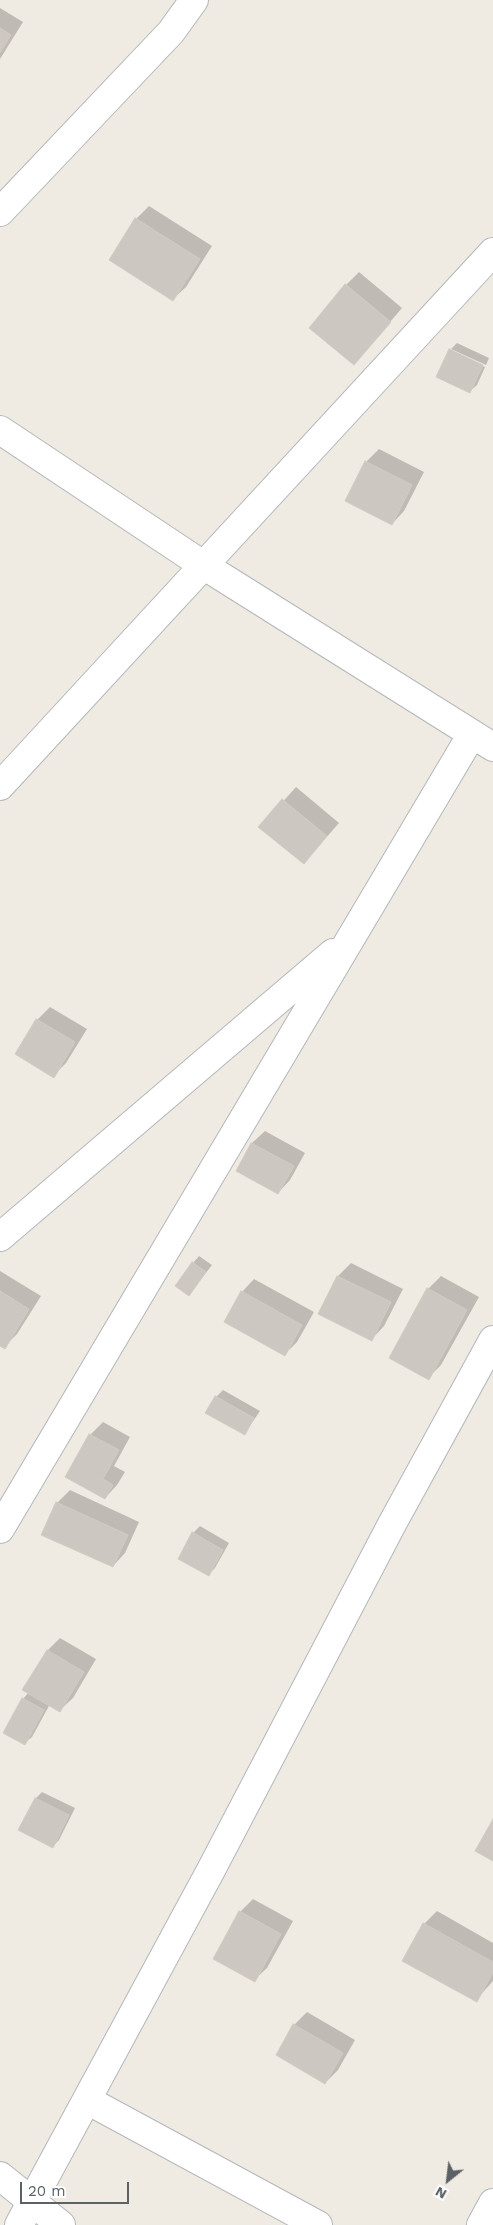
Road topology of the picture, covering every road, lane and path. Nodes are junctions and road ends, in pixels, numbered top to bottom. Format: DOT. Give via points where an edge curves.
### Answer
graph roads {
  1 [pos="194,0"];
  2 [pos="0,212"];
  3 [pos="493,252"];
  4 [pos="0,430"];
  5 [pos="202,565"];
  6 [pos="482,740"];
  7 [pos="0,786"];
  8 [pos="350,940"];
  9 [pos="0,1237"];
  10 [pos="493,1340"];
  11 [pos="0,1529"];
  12 [pos="87,2100"];
  13 [pos="0,2176"];
  14 [pos="32,2202"];
  15 [pos="493,2203"];
  16 [pos="19,2225"];
  17 [pos="61,2225"];
  18 [pos="318,2225"];
  19 [pos="481,2225"];
  1 -- 2 [label="street" via="171,32"];
  3 -- 5 [label="street"];
  4 -- 5 [label="street"];
  5 -- 6 [label="street"];
  5 -- 7 [label="street"];
  6 -- 8 [label="street"];
  8 -- 9 [label="street"];
  8 -- 11 [label="street"];
  10 -- 12 [label="street"];
  12 -- 14 [label="street"];
  12 -- 18 [label="street"];
  13 -- 14 [label="street"];
  14 -- 16 [label="street"];
  14 -- 17 [label="street"];
  15 -- 19 [label="street"];
}
